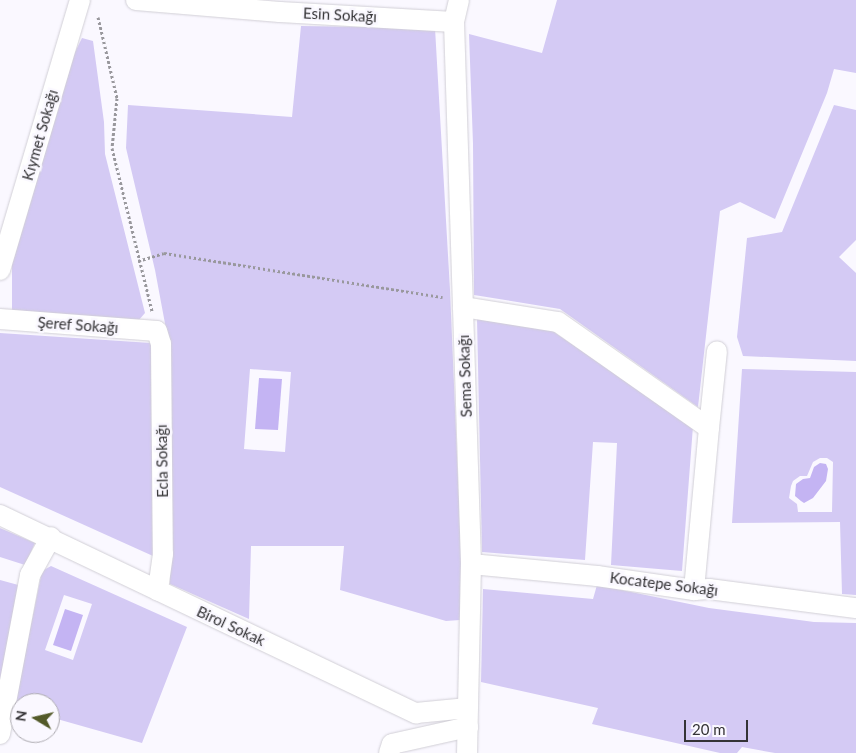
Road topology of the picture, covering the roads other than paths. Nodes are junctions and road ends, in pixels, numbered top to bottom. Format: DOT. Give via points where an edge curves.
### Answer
graph roads {
  1 [pos="136,0"];
  2 [pos="459,0"];
  3 [pos="88,4"];
  4 [pos="280,6"];
  5 [pos="454,22"];
  6 [pos="0,270"];
  7 [pos="463,306"];
  8 [pos="0,319"];
  9 [pos="157,331"];
  10 [pos="717,351"];
  11 [pos="710,428"];
  12 [pos="0,515"];
  13 [pos="51,537"];
  14 [pos="471,564"];
  15 [pos="694,590"];
  16 [pos="158,592"];
  17 [pos="856,608"];
  18 [pos="468,718"];
  19 [pos="0,734"];
  20 [pos="389,753"];
  21 [pos="467,753"];
  1 -- 4 [label="street, Esin Sokağı"];
  2 -- 5 [label="street, Sema Sokağı"];
  3 -- 6 [label="street, Kıymet Sokağı"];
  4 -- 5 [label="street, Esin Sokağı"];
  5 -- 7 [label="street, Sema Sokağı"];
  7 -- 11 [label="street" via="558,322"];
  7 -- 14 [label="street, Sema Sokağı"];
  8 -- 9 [label="street, Şeref Sokağı"];
  9 -- 16 [label="street, Ecla Sokağı" via="161,344 164,554"];
  10 -- 11 [label="street"];
  11 -- 15 [label="street"];
  12 -- 13 [label="street, Birol Sokak"];
  13 -- 16 [label="street, Birol Sokak"];
  13 -- 19 [label="street" via="30,575"];
  14 -- 15 [label="street, Kocatepe Sokağı" via="597,576"];
  14 -- 18 [label="street, Sema Sokağı"];
  15 -- 17 [label="street, Kocatepe Sokağı" via="709,589"];
  16 -- 18 [label="street, Birol Sokak" via="416,713"];
  18 -- 20 [label="street" via="392,744"];
  18 -- 21 [label="street, Sema Sokağı"];
}
